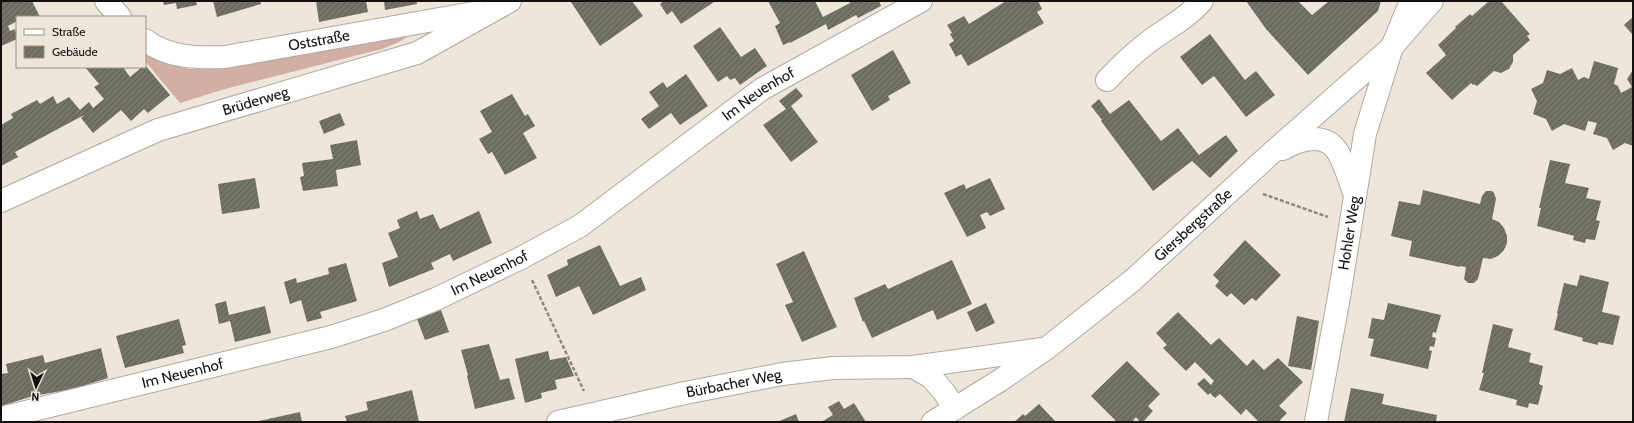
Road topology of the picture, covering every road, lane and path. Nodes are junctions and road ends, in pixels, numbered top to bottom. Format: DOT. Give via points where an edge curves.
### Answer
graph roads {
  1 [pos="106,1"];
  2 [pos="921,1"];
  3 [pos="1202,1"];
  4 [pos="1411,1"];
  5 [pos="1432,1"];
  6 [pos="503,5"];
  7 [pos="119,16"];
  8 [pos="146,41"];
  9 [pos="1392,47"];
  10 [pos="1107,80"];
  11 [pos="1266,158"];
  12 [pos="1268,196"];
  13 [pos="1356,196"];
  14 [pos="1,202"];
  15 [pos="1329,218"];
  16 [pos="521,258"];
  17 [pos="1047,348"];
  18 [pos="912,367"];
  19 [pos="955,409"];
  20 [pos="594,414"];
  21 [pos="1,418"];
  22 [pos="558,422"];
  23 [pos="933,422"];
  24 [pos="1316,422"];
  1 -- 7 [label="street"];
  2 -- 16 [label="street, Im Neuenhof" via="762,89 580,226"];
  3 -- 10 [label="street" via="1181,21 1139,49"];
  4 -- 9 [label="street, Hohler Weg"];
  5 -- 9 [label="street, Giersbergstraße"];
  6 -- 8 [label="street, Oststraße" via="225,57 197,58 168,52"];
  6 -- 14 [label="street, Brüderweg" via="417,53 158,130"];
  9 -- 11 [label="street, Giersbergstraße"];
  9 -- 13 [label="street, Hohler Weg" via="1365,134"];
  11 -- 13 [label="street" via="1304,140 1326,141 1333,146 1342,162"];
  11 -- 17 [label="street, Giersbergstraße" via="1132,280"];
  12 -- 15 [label="path"];
  13 -- 24 [label="street, Hohler Weg"];
  16 -- 20 [label="path"];
  16 -- 21 [label="street, Im Neuenhof" via="436,299 384,320 331,337"];
  17 -- 18 [label="street, Bürbacher Weg"];
  17 -- 19 [label="street, Giersbergstraße"];
  18 -- 19 [label="street, Bürbacher Weg" via="931,377"];
  18 -- 20 [label="street, Bürbacher Weg" via="833,368 782,374 742,380"];
  19 -- 23 [label="street, Giersbergstraße"];
  20 -- 22 [label="street, Bürbacher Weg"];
}
